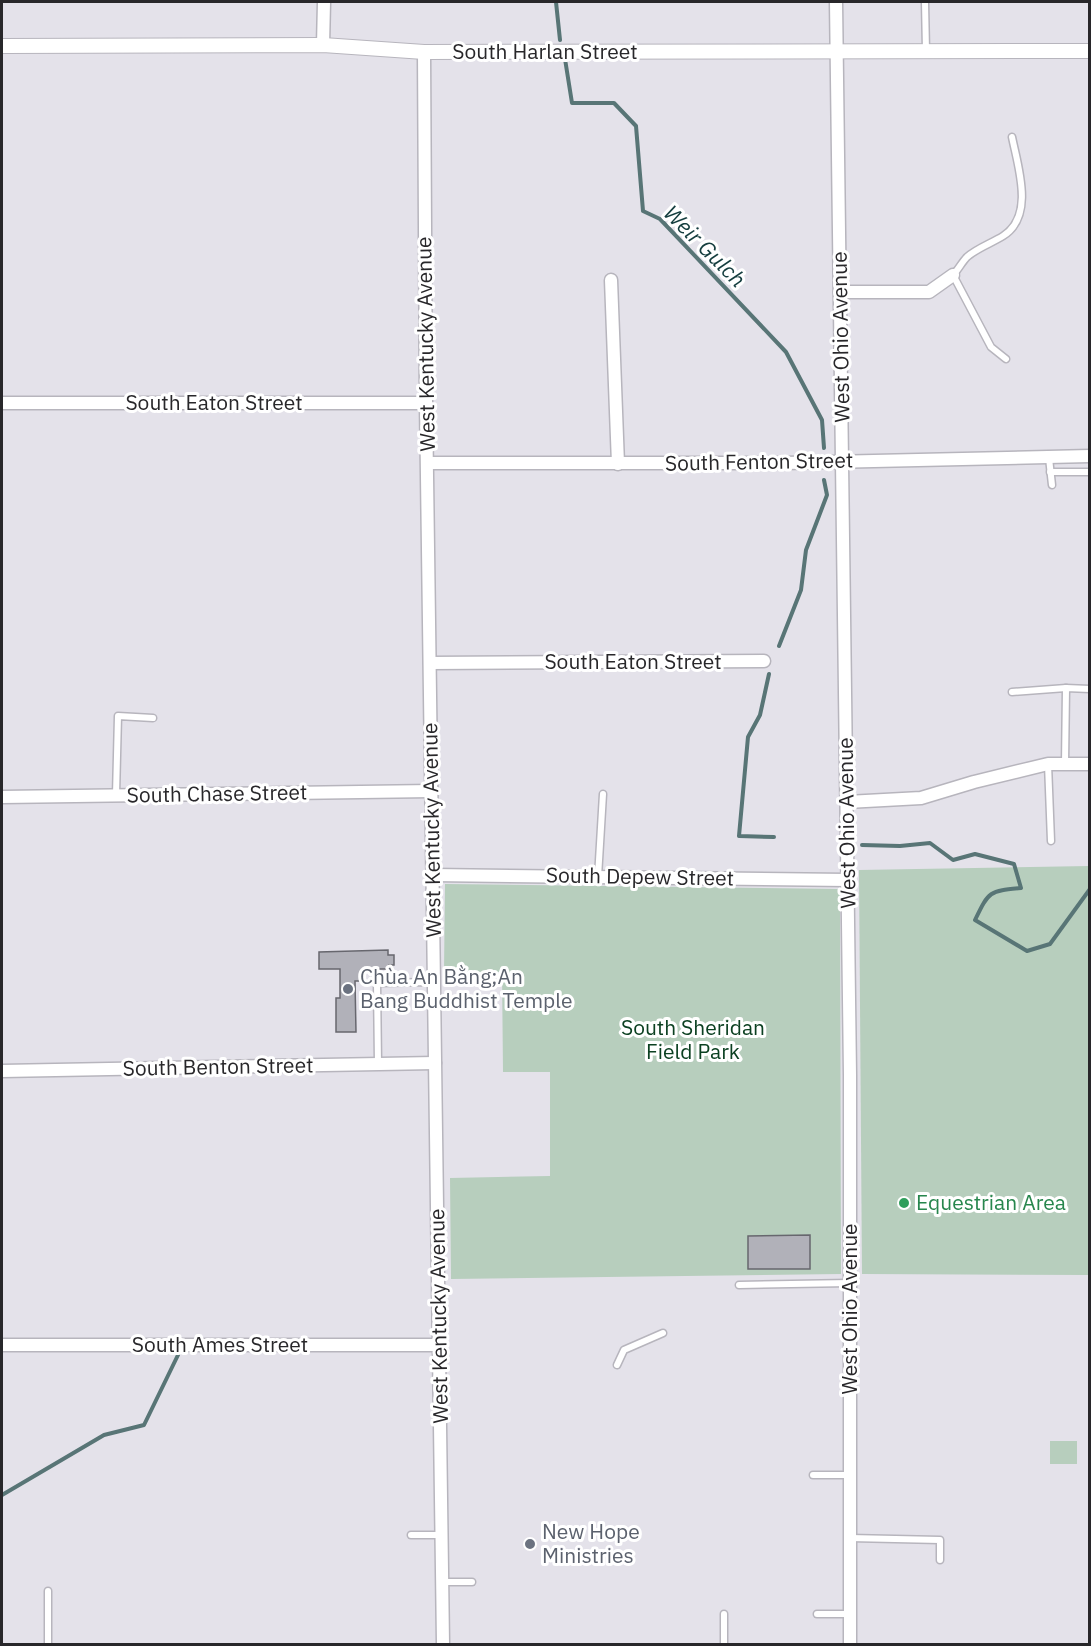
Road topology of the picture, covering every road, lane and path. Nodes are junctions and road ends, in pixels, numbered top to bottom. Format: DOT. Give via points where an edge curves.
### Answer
graph roads {
  1 [pos="324,2"];
  2 [pos="836,2"];
  3 [pos="925,2"];
  4 [pos="323,45"];
  5 [pos="2,46"];
  6 [pos="1089,51"];
  7 [pos="424,52"];
  8 [pos="837,52"];
  9 [pos="926,52"];
  10 [pos="1012,137"];
  11 [pos="953,275"];
  12 [pos="611,280"];
  13 [pos="840,292"];
  14 [pos="1006,359"];
  15 [pos="2,403"];
  16 [pos="426,403"];
  17 [pos="1089,456"];
  18 [pos="1049,457"];
  19 [pos="842,461"];
  20 [pos="428,463"];
  21 [pos="618,464"];
  22 [pos="1050,472"];
  23 [pos="1089,472"];
  24 [pos="1052,484"];
  25 [pos="764,661"];
  26 [pos="430,663"];
  27 [pos="1066,688"];
  28 [pos="1089,689"];
  29 [pos="1012,692"];
  30 [pos="153,718"];
  31 [pos="1048,764"];
  32 [pos="1065,764"];
  33 [pos="1089,764"];
  34 [pos="432,791"];
  35 [pos="603,794"];
  36 [pos="116,796"];
  37 [pos="2,797"];
  38 [pos="847,802"];
  39 [pos="1051,841"];
  40 [pos="432,875"];
  41 [pos="598,877"];
  42 [pos="848,880"];
  43 [pos="434,982"];
  44 [pos="435,1063"];
  45 [pos="378,1064"];
  46 [pos="2,1071"];
  47 [pos="850,1283"];
  48 [pos="739,1285"];
  49 [pos="663,1333"];
  50 [pos="2,1345"];
  51 [pos="439,1345"];
  52 [pos="617,1365"];
  53 [pos="850,1474"];
  54 [pos="813,1475"];
  55 [pos="411,1535"];
  56 [pos="442,1535"];
  57 [pos="850,1538"];
  58 [pos="940,1560"];
  59 [pos="442,1582"];
  60 [pos="472,1582"];
  61 [pos="48,1591"];
  62 [pos="724,1614"];
  63 [pos="817,1614"];
  64 [pos="850,1614"];
  65 [pos="48,1644"];
  66 [pos="443,1644"];
  67 [pos="724,1644"];
  68 [pos="850,1644"];
  1 -- 4 [label="street"];
  2 -- 8 [label="street, West Ohio Avenue"];
  3 -- 9 [label="lane"];
  4 -- 5 [label="street, South Harlan Street"];
  4 -- 7 [label="street, South Harlan Street"];
  6 -- 9 [label="street, South Harlan Street"];
  7 -- 8 [label="street, South Harlan Street"];
  7 -- 16 [label="street, West Kentucky Avenue"];
  8 -- 9 [label="street, South Harlan Street"];
  8 -- 13 [label="street, West Ohio Avenue"];
  10 -- 11 [label="lane" via="1021,181 1018,222 1007,234 967,257"];
  11 -- 13 [label="street" via="929,292"];
  11 -- 14 [label="lane" via="991,347"];
  12 -- 21 [label="street"];
  13 -- 19 [label="street, West Ohio Avenue"];
  15 -- 16 [label="street, South Eaton Street"];
  16 -- 20 [label="street, West Kentucky Avenue"];
  17 -- 18 [label="street, South Fenton Street"];
  18 -- 19 [label="street, South Fenton Street"];
  18 -- 22 [label="lane"];
  19 -- 21 [label="street, South Fenton Street"];
  19 -- 38 [label="street, West Ohio Avenue"];
  20 -- 21 [label="street, South Fenton Street"];
  20 -- 26 [label="street, West Kentucky Avenue"];
  22 -- 23 [label="lane"];
  22 -- 24 [label="lane"];
  25 -- 26 [label="street, South Eaton Street"];
  26 -- 34 [label="street, West Kentucky Avenue"];
  27 -- 28 [label="lane"];
  27 -- 29 [label="lane"];
  27 -- 32 [label="lane"];
  30 -- 36 [label="lane" via="118,716"];
  31 -- 32 [label="street"];
  31 -- 38 [label="street" via="921,798"];
  31 -- 39 [label="lane"];
  32 -- 33 [label="street"];
  34 -- 36 [label="street, South Chase Street"];
  34 -- 40 [label="street, West Kentucky Avenue"];
  35 -- 41 [label="lane"];
  36 -- 37 [label="street, South Chase Street"];
  38 -- 42 [label="street, West Ohio Avenue"];
  40 -- 41 [label="street, South Depew Street"];
  40 -- 43 [label="street, West Kentucky Avenue"];
  41 -- 42 [label="street, South Depew Street"];
  42 -- 47 [label="street, West Ohio Avenue"];
  43 -- 44 [label="street, West Kentucky Avenue"];
  43 -- 45 [label="lane" via="377,983"];
  44 -- 45 [label="street, South Benton Street"];
  44 -- 51 [label="street, West Kentucky Avenue"];
  45 -- 46 [label="street, South Benton Street"];
  47 -- 48 [label="lane"];
  47 -- 53 [label="street, West Ohio Avenue"];
  49 -- 52 [label="lane" via="624,1350"];
  50 -- 51 [label="street, South Ames Street"];
  51 -- 56 [label="street, West Kentucky Avenue"];
  53 -- 54 [label="lane"];
  53 -- 57 [label="street, West Ohio Avenue"];
  55 -- 56 [label="lane"];
  56 -- 59 [label="street, West Kentucky Avenue"];
  57 -- 58 [label="lane" via="940,1540"];
  57 -- 64 [label="street, West Ohio Avenue"];
  59 -- 60 [label="lane"];
  59 -- 66 [label="street, West Kentucky Avenue"];
  61 -- 65 [label="lane"];
  62 -- 67 [label="lane"];
  63 -- 64 [label="lane"];
  64 -- 68 [label="street, West Ohio Avenue"];
}
